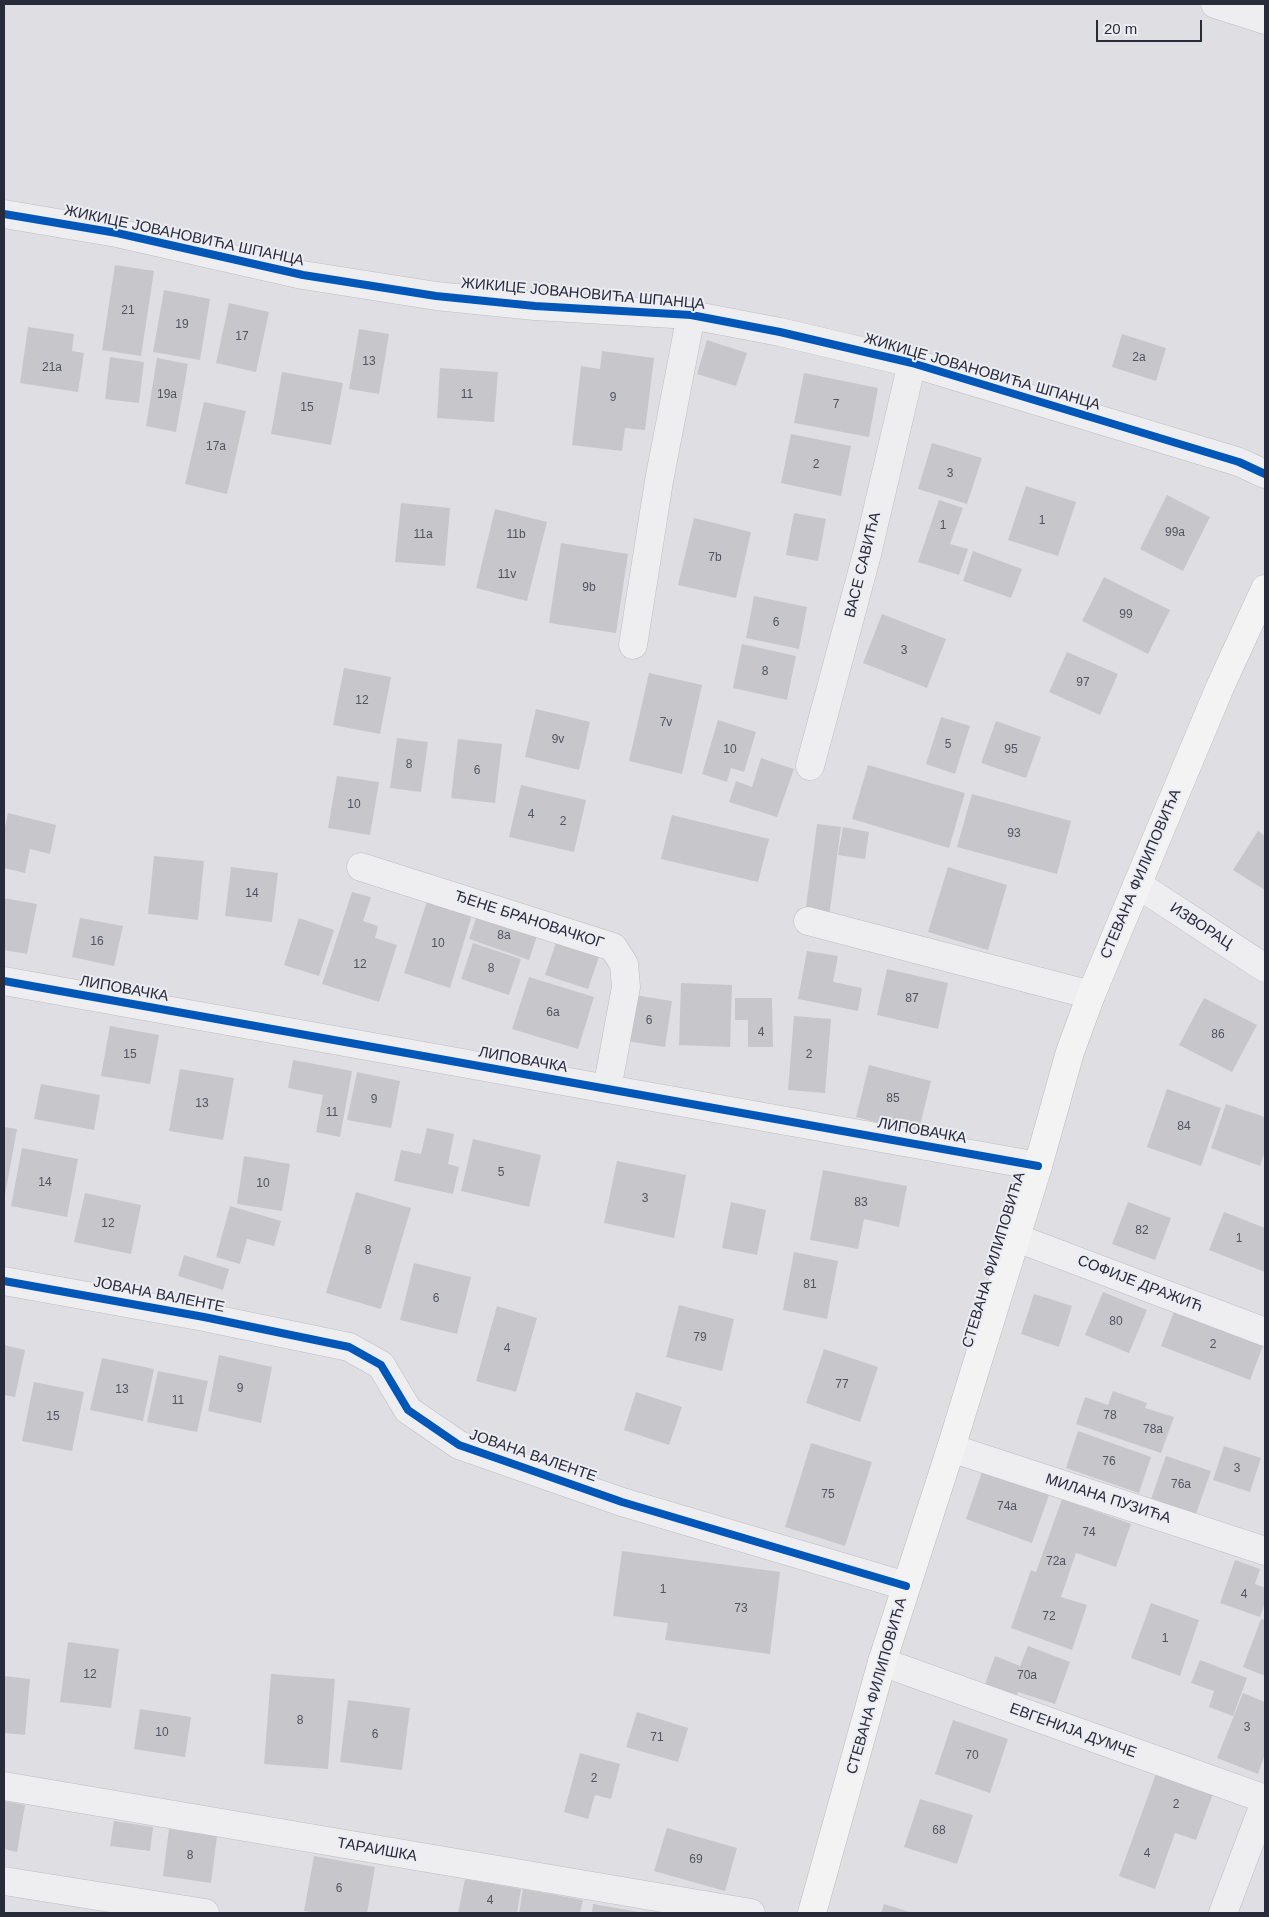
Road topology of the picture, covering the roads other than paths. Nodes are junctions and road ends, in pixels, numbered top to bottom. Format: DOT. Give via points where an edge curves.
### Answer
graph roads {
  1 [pos="1215,4"];
  2 [pos="1265,20"];
  3 [pos="4,214"];
  4 [pos="692,315"];
  5 [pos="912,363"];
  6 [pos="1265,474"];
  7 [pos="1265,589"];
  8 [pos="633,646"];
  9 [pos="810,766"];
  10 [pos="361,867"];
  11 [pos="1137,884"];
  12 [pos="808,921"];
  13 [pos="1265,968"];
  14 [pos="4,981"];
  15 [pos="1091,995"];
  16 [pos="607,1089"];
  17 [pos="1038,1166"];
  18 [pos="1014,1237"];
  19 [pos="4,1281"];
  20 [pos="1265,1332"];
  21 [pos="951,1448"];
  22 [pos="1265,1550"];
  23 [pos="906,1586"];
  24 [pos="882,1662"];
  25 [pos="4,1786"];
  26 [pos="1265,1800"];
  27 [pos="4,1881"];
  28 [pos="205,1913"];
  29 [pos="751,1913"];
  30 [pos="812,1913"];
  31 [pos="1223,1913"];
  1 -- 2 [label="street"];
  3 -- 4 [label="street, ЖИКИЦЕ ЈОВАНОВИЋА ШПАНЦА" via="117,233 303,275 436,296 535,306"];
  4 -- 5 [label="street, ЖИКИЦЕ ЈОВАНОВИЋА ШПАНЦА"];
  4 -- 8 [label="street" via="659,481"];
  5 -- 6 [label="street, ЖИКИЦЕ ЈОВАНОВИЋА ШПАНЦА" via="1239,462"];
  5 -- 9 [label="street, ВАСЕ САВИЋА" via="867,554"];
  7 -- 11 [label="main road, СТЕВАНА ФИЛИПОВИЋА"];
  10 -- 16 [label="street, ЂЕНЕ БРАНОВАЧКОГ" via="613,947 624,964 626,986"];
  11 -- 13 [label="street, ИЗВОРАЦ"];
  11 -- 15 [label="main road, СТЕВАНА ФИЛИПОВИЋА"];
  12 -- 15 [label="street"];
  14 -- 16 [label="street, ЛИПОВАЧКА"];
  15 -- 17 [label="main road, СТЕВАНА ФИЛИПОВИЋА" via="1070,1052"];
  16 -- 17 [label="street, ЛИПОВАЧКА"];
  17 -- 18 [label="main road, СТЕВАНА ФИЛИПОВИЋА"];
  18 -- 20 [label="street, СОФИЈЕ ДРАЖИЋ"];
  18 -- 21 [label="main road, СТЕВАНА ФИЛИПОВИЋА"];
  19 -- 23 [label="street, ЈОВАНА ВАЛЕНТЕ" via="349,1347 381,1365 408,1410 459,1445 622,1502"];
  21 -- 22 [label="street, МИЛАНА ПУЗИЋА"];
  21 -- 23 [label="main road, СТЕВАНА ФИЛИПОВИЋА"];
  23 -- 24 [label="main road, СТЕВАНА ФИЛИПОВИЋА"];
  24 -- 26 [label="street, ЕВГЕНИЈА ДУМЧЕ"];
  24 -- 30 [label="main road, СТЕВАНА ФИЛИПОВИЋА"];
  25 -- 29 [label="street, ТАРАИШКА"];
  26 -- 31 [label="street, ЕВГЕНИЈА ДУМЧЕ"];
  27 -- 28 [label="street"];
}
